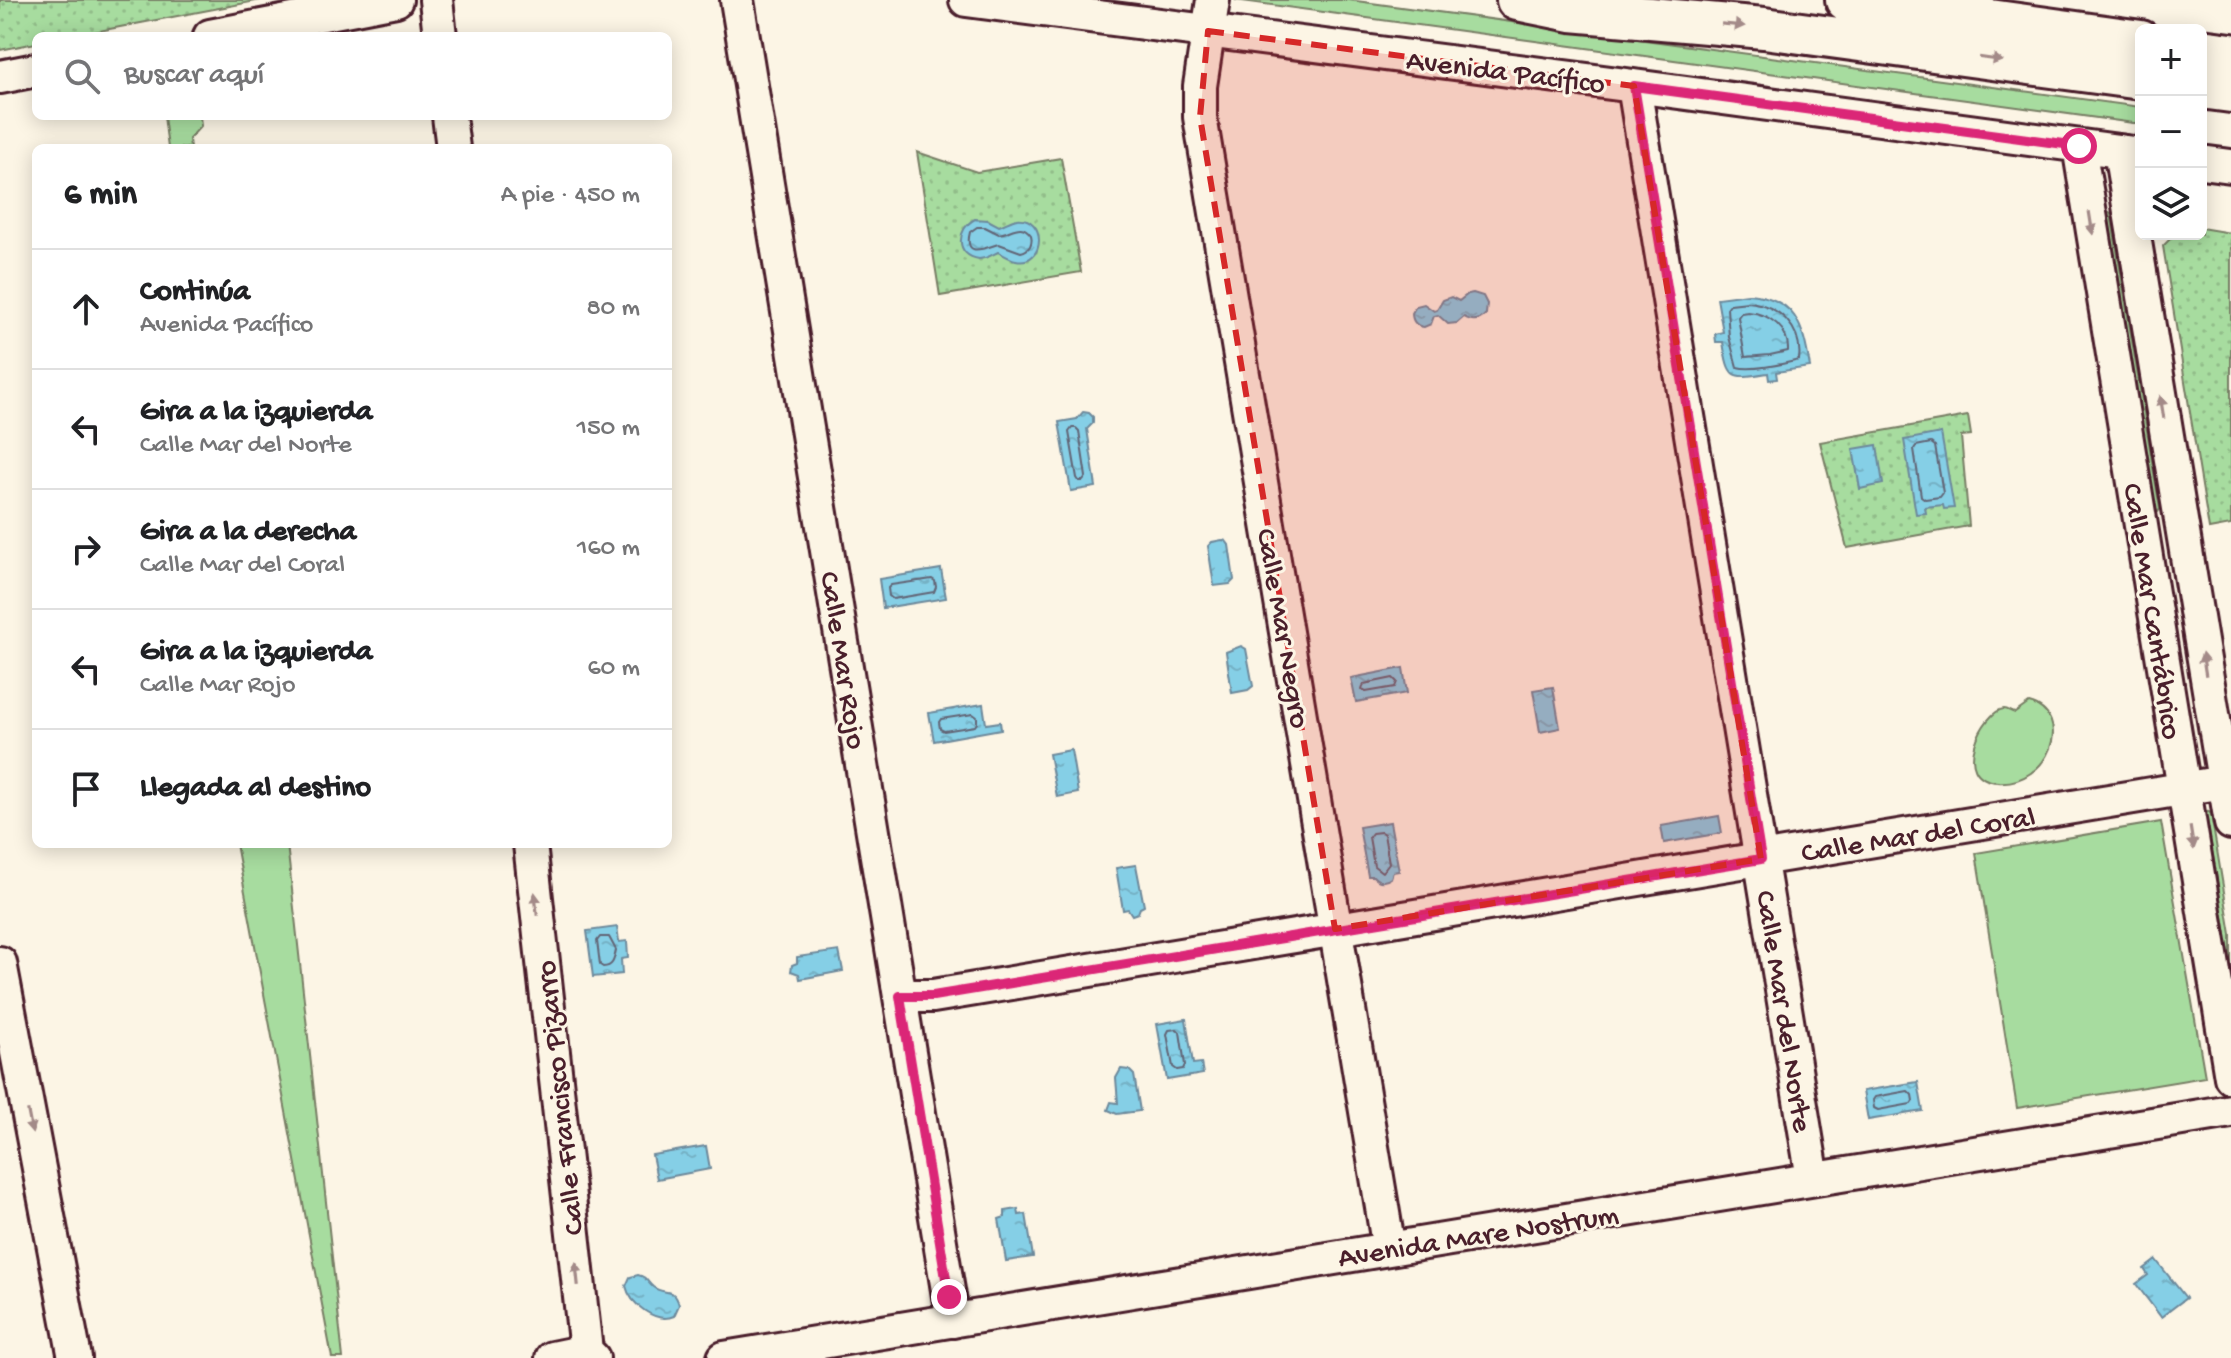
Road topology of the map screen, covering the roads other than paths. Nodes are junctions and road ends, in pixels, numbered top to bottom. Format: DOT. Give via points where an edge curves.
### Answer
graph roads {
  1 [pos="396,0"];
  2 [pos="436,0"];
  3 [pos="737,0"];
  4 [pos="966,0"];
  5 [pos="1517,0"];
  6 [pos="1846,0"];
  7 [pos="1210,10"];
  8 [pos="231,32"];
  9 [pos="440,32"];
  10 [pos="2135,40"];
  11 [pos="2207,51"];
  12 [pos="2231,54"];
  13 [pos="32,71"];
  14 [pos="0,77"];
  15 [pos="2135,78"];
  16 [pos="1634,86"];
  17 [pos="2207,89"];
  18 [pos="2231,92"];
  19 [pos="450,120"];
  20 [pos="452,144"];
  21 [pos="2079,146"];
  22 [pos="2130,153"];
  23 [pos="2207,163"];
  24 [pos="2231,166"];
  25 [pos="2184,542"];
  26 [pos="2144,547"];
  27 [pos="2224,782"];
  28 [pos="2184,789"];
  29 [pos="2231,823"];
  30 [pos="530,848"];
  31 [pos="1761,859"];
  32 [pos="1335,929"];
  33 [pos="0,963"];
  34 [pos="900,996"];
  35 [pos="2231,1077"];
  36 [pos="2231,1111"];
  37 [pos="1813,1179"];
  38 [pos="1389,1249"];
  39 [pos="953,1321"];
  40 [pos="590,1355"];
  41 [pos="75,1358"];
  42 [pos="552,1358"];
  43 [pos="724,1358"];
  1 -- 8 [label="street"];
  2 -- 9 [label="street"];
  3 -- 34 [label="street, Calle Mar Rojo"];
  4 -- 7 [label="street, Avenida Pacífico"];
  5 -- 15 [label="street, one-way" via="1571,11 1764,28"];
  6 -- 10 [label="street"];
  7 -- 16 [label="street, Avenida Pacífico"];
  7 -- 32 [label="street, Calle Mar Negro" via="1200,117"];
  11 -- 12 [label="street"];
  13 -- 14 [label="street"];
  16 -- 21 [label="street, Avenida Pacífico"];
  16 -- 31 [label="street, Calle Mar del Norte"];
  17 -- 18 [label="street"];
  19 -- 20 [label="street"];
  21 -- 22 [label="street, Avenida Pacífico"];
  21 -- 26 [label="street, Calle Mar Cantábrico, one-way"];
  25 -- 22 [label="street, Calle Mar Cantábrico, one-way"];
  23 -- 24 [label="street"];
  25 -- 26 [label="street"];
  27 -- 25 [label="street, Calle Mar Cantábrico, one-way"];
  26 -- 28 [label="street, Calle Mar Cantábrico"];
  27 -- 28 [label="street, Calle Mar del Coral"];
  27 -- 29 [label="street, Calle Mar Cantábrico"];
  28 -- 31 [label="street, Calle Mar del Coral"];
  28 -- 35 [label="street, Calle Mar Cantábrico, one-way"];
  40 -- 30 [label="street, Calle Francisco Pizarro, one-way"];
  31 -- 32 [label="street, Calle Mar del Coral"];
  31 -- 37 [label="street, Calle Mar del Norte"];
  32 -- 34 [label="street, Calle Mar del Coral" via="933,996"];
  32 -- 38 [label="street, Calle Mar Negro"];
  33 -- 41 [label="street, one-way"];
  34 -- 39 [label="street, Calle Mar Rojo"];
  36 -- 37 [label="street, Avenida Mare Nostrum"];
  37 -- 38 [label="street, Avenida Mare Nostrum"];
  38 -- 39 [label="street, Avenida Mare Nostrum"];
  39 -- 43 [label="street, Avenida Mare Nostrum"];
  40 -- 42 [label="street"];
}
